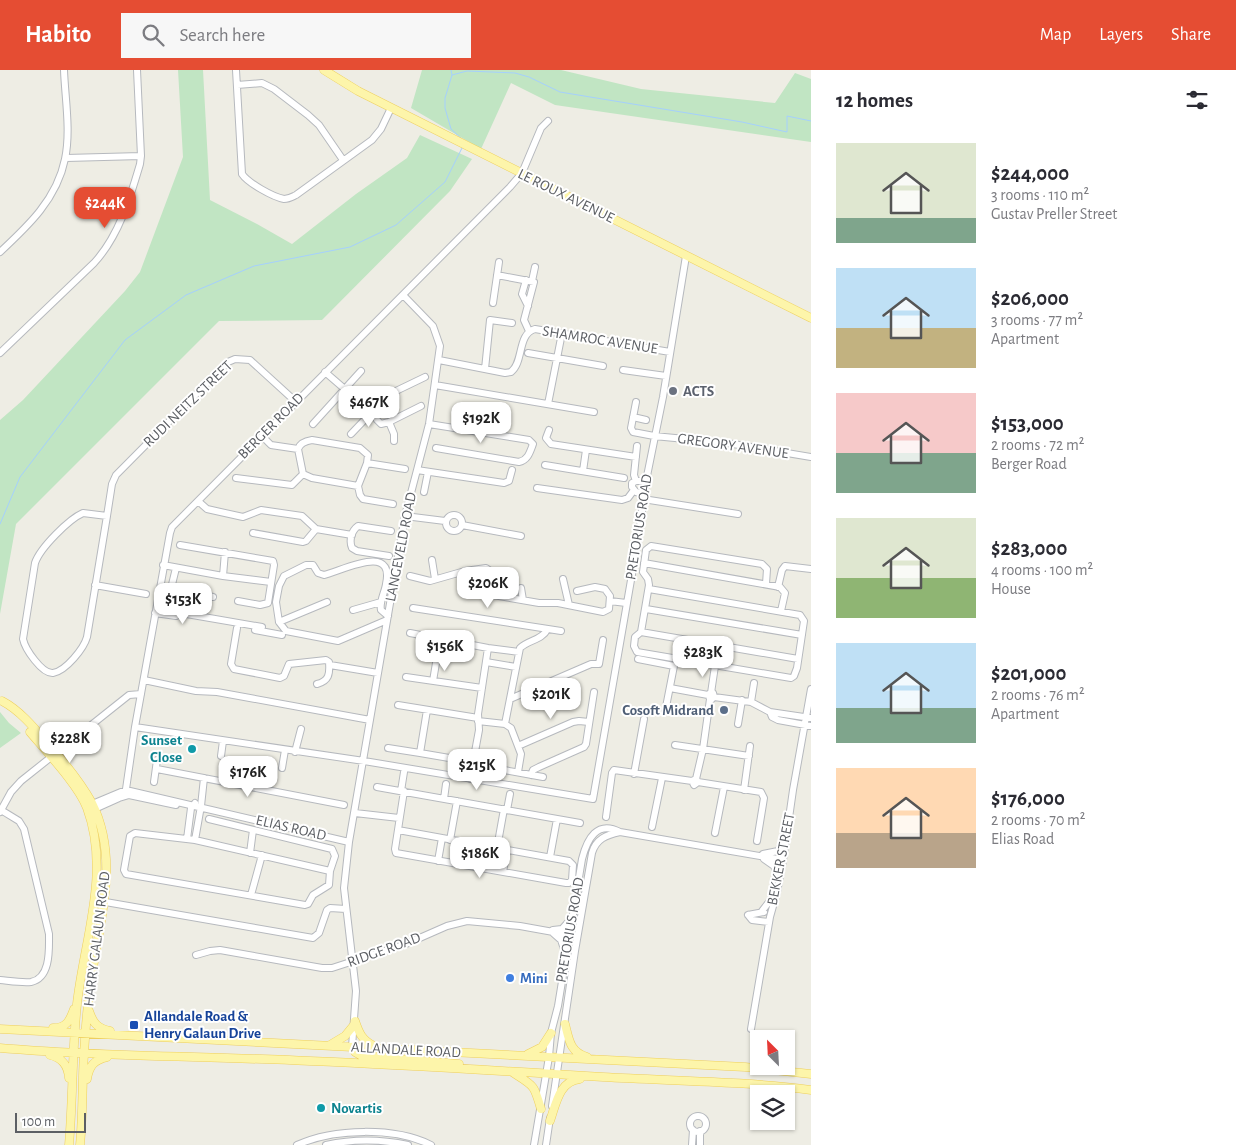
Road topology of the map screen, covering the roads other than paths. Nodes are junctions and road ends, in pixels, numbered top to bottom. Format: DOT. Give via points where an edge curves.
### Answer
graph roads {
  1 [pos="64,70"];
  2 [pos="137,70"];
  3 [pos="236,70"];
  4 [pos="324,70"];
  5 [pos="237,84"];
  6 [pos="391,108"];
  7 [pos="548,121"];
  8 [pos="141,156"];
  9 [pos="66,158"];
  10 [pos="343,160"];
  11 [pos="522,173"];
  12 [pos="0,252"];
  13 [pos="686,256"];
  14 [pos="499,262"];
  15 [pos="535,267"];
  16 [pos="497,275"];
  17 [pos="531,281"];
  18 [pos="403,295"];
  19 [pos="493,303"];
  20 [pos="811,318"];
  21 [pos="512,323"];
  22 [pos="529,331"];
  23 [pos="562,333"];
  24 [pos="670,352"];
  25 [pos="0,353"];
  26 [pos="528,353"];
  27 [pos="557,358"];
  28 [pos="438,360"];
  29 [pos="603,366"];
  30 [pos="485,369"];
  31 [pos="623,370"];
  32 [pos="361,371"];
  33 [pos="324,372"];
  34 [pos="666,376"];
  35 [pos="425,377"];
  36 [pos="435,385"];
  37 [pos="344,389"];
  38 [pos="295,401"];
  39 [pos="636,402"];
  40 [pos="369,404"];
  41 [pos="548,404"];
  42 [pos="421,406"];
  43 [pos="372,412"];
  44 [pos="594,412"];
  45 [pos="633,417"];
  46 [pos="646,420"];
  47 [pos="389,422"];
  48 [pos="313,424"];
  49 [pos="429,424"];
  50 [pos="549,430"];
  51 [pos="351,434"];
  52 [pos="262,436"];
  53 [pos="654,436"];
  54 [pos="394,441"];
  55 [pos="637,446"];
  56 [pos="436,448"];
  57 [pos="298,449"];
  58 [pos="586,450"];
  59 [pos="636,457"];
  60 [pos="811,457"];
  61 [pos="367,463"];
  62 [pos="545,465"];
  63 [pos="405,469"];
  64 [pos="417,470"];
  65 [pos="512,470"];
  66 [pos="583,471"];
  67 [pos="428,472"];
  68 [pos="303,474"];
  69 [pos="236,478"];
  70 [pos="624,478"];
  71 [pos="636,481"];
  72 [pos="646,481"];
  73 [pos="358,486"];
  74 [pos="537,488"];
  75 [pos="634,490"];
  76 [pos="424,492"];
  77 [pos="644,496"];
  78 [pos="198,501"];
  79 [pos="393,504"];
  80 [pos="738,514"];
  81 [pos="107,516"];
  82 [pos="405,516"];
  83 [pos="445,521"];
  84 [pos="462,525"];
  85 [pos="316,529"];
  86 [pos="391,531"];
  87 [pos="253,533"];
  88 [pos="352,535"];
  89 [pos="521,536"];
  90 [pos="180,545"];
  91 [pos="225,552"];
  92 [pos="389,556"];
  93 [pos="432,560"];
  94 [pos="644,563"];
  95 [pos="164,565"];
  96 [pos="176,568"];
  97 [pos="811,569"];
  98 [pos="223,576"];
  99 [pos="410,576"];
  100 [pos="435,579"];
  101 [pos="563,579"];
  102 [pos="271,582"];
  103 [pos="766,584"];
  104 [pos="95,585"];
  105 [pos="778,587"];
  106 [pos="171,588"];
  107 [pos="521,588"];
  108 [pos="649,589"];
  109 [pos="476,590"];
  110 [pos="491,591"];
  111 [pos="577,591"];
  112 [pos="146,594"];
  113 [pos="213,597"];
  114 [pos="238,600"];
  115 [pos="523,600"];
  116 [pos="610,600"];
  117 [pos="327,602"];
  118 [pos="381,602"];
  119 [pos="626,603"];
  120 [pos="569,605"];
  121 [pos="413,608"];
  122 [pos="646,609"];
  123 [pos="353,610"];
  124 [pos="781,611"];
  125 [pos="155,613"];
  126 [pos="388,618"];
  127 [pos="279,622"];
  128 [pos="262,627"];
  129 [pos="236,628"];
  130 [pos="547,630"];
  131 [pos="561,631"];
  132 [pos="642,632"];
  133 [pos="410,633"];
  134 [pos="282,635"];
  135 [pos="802,635"];
  136 [pos="440,639"];
  137 [pos="603,640"];
  138 [pos="488,648"];
  139 [pos="519,652"];
  140 [pos="638,659"];
  141 [pos="798,659"];
  142 [pos="486,662"];
  143 [pos="330,665"];
  144 [pos="516,666"];
  145 [pos="715,666"];
  146 [pos="378,673"];
  147 [pos="406,678"];
  148 [pos="144,680"];
  149 [pos="433,681"];
  150 [pos="754,683"];
  151 [pos="317,684"];
  152 [pos="482,688"];
  153 [pos="670,688"];
  154 [pos="811,690"];
  155 [pos="594,692"];
  156 [pos="141,694"];
  157 [pos="711,696"];
  158 [pos="1,700"];
  159 [pos="510,700"];
  160 [pos="742,700"];
  161 [pos="751,702"];
  162 [pos="398,705"];
  163 [pos="427,710"];
  164 [pos="665,712"];
  165 [pos="770,712"];
  166 [pos="808,718"];
  167 [pos="478,719"];
  168 [pos="644,719"];
  169 [pos="370,720"];
  170 [pos="589,722"];
  171 [pos="505,724"];
  172 [pos="738,724"];
  173 [pos="808,726"];
  174 [pos="135,727"];
  175 [pos="301,729"];
  176 [pos="223,741"];
  177 [pos="675,745"];
  178 [pos="518,746"];
  179 [pos="750,746"];
  180 [pos="388,748"];
  181 [pos="703,749"];
  182 [pos="285,750"];
  183 [pos="295,752"];
  184 [pos="420,753"];
  185 [pos="54,756"];
  186 [pos="221,756"];
  187 [pos="749,756"];
  188 [pos="455,759"];
  189 [pos="157,760"];
  190 [pos="364,761"];
  191 [pos="282,768"];
  192 [pos="157,769"];
  193 [pos="504,770"];
  194 [pos="404,772"];
  195 [pos="518,772"];
  196 [pos="634,774"];
  197 [pos="531,775"];
  198 [pos="543,777"];
  199 [pos="204,778"];
  200 [pos="662,778"];
  201 [pos="470,779"];
  202 [pos="695,781"];
  203 [pos="154,782"];
  204 [pos="446,784"];
  205 [pos="377,787"];
  206 [pos="724,787"];
  207 [pos="744,790"];
  208 [pos="402,791"];
  209 [pos="125,793"];
  210 [pos="201,794"];
  211 [pos="510,794"];
  212 [pos="444,799"];
  213 [pos="456,801"];
  214 [pos="344,805"];
  215 [pos="192,806"];
  216 [pos="90,808"];
  217 [pos="202,808"];
  218 [pos="505,810"];
  219 [pos="1,811"];
  220 [pos="355,813"];
  221 [pos="606,817"];
  222 [pos="399,818"];
  223 [pos="209,819"];
  224 [pos="557,819"];
  225 [pos="580,823"];
  226 [pos="652,827"];
  227 [pos="253,830"];
  228 [pos="398,830"];
  229 [pos="620,832"];
  230 [pos="715,833"];
  231 [pos="787,836"];
  232 [pos="442,838"];
  233 [pos="187,839"];
  234 [pos="195,840"];
  235 [pos="450,840"];
  236 [pos="757,841"];
  237 [pos="350,842"];
  238 [pos="497,848"];
  239 [pos="507,850"];
  240 [pos="250,852"];
  241 [pos="262,855"];
  242 [pos="759,856"];
  243 [pos="550,857"];
  244 [pos="783,860"];
  245 [pos="438,861"];
  246 [pos="330,871"];
  247 [pos="503,872"];
  248 [pos="779,878"];
  249 [pos="777,892"];
  250 [pos="251,895"];
  251 [pos="94,900"];
  252 [pos="104,902"];
  253 [pos="346,909"];
  254 [pos="762,911"];
  255 [pos="581,912"];
  256 [pos="573,916"];
  257 [pos="769,919"];
  258 [pos="550,931"];
  259 [pos="570,935"];
  260 [pos="566,953"];
  261 [pos="196,955"];
  262 [pos="354,961"];
  263 [pos="0,980"];
  264 [pos="77,1002"];
  265 [pos="88,1004"];
  266 [pos="355,1023"];
  267 [pos="565,1024"];
  268 [pos="0,1029"];
  269 [pos="751,1029"];
  270 [pos="32,1030"];
  271 [pos="74,1032"];
  272 [pos="86,1033"];
  273 [pos="551,1033"];
  274 [pos="122,1034"];
  275 [pos="330,1045"];
  276 [pos="352,1047"];
  277 [pos="376,1047"];
  278 [pos="0,1048"];
  279 [pos="34,1051"];
  280 [pos="73,1053"];
  281 [pos="84,1054"];
  282 [pos="122,1054"];
  283 [pos="524,1056"];
  284 [pos="549,1057"];
  285 [pos="560,1058"];
  286 [pos="594,1059"];
  287 [pos="483,1069"];
  288 [pos="509,1070"];
  289 [pos="547,1074"];
  290 [pos="558,1074"];
  291 [pos="811,1074"];
  292 [pos="605,1077"];
  293 [pos="811,1090"];
  294 [pos="72,1103"];
  295 [pos="82,1103"];
  296 [pos="541,1109"];
  297 [pos="550,1122"];
  298 [pos="693,1130"];
  299 [pos="700,1131"];
  300 [pos="365,1139"];
  301 [pos="374,1140"];
  302 [pos="69,1145"];
  303 [pos="80,1145"];
  304 [pos="298,1145"];
  305 [pos="326,1145"];
  306 [pos="408,1145"];
  307 [pos="432,1145"];
  308 [pos="534,1145"];
  309 [pos="546,1145"];
  310 [pos="692,1145"];
  311 [pos="700,1145"];
  1 -- 9 [label="street"];
  2 -- 8 [label="street"];
  3 -- 5 [label="street"];
  4 -- 6 [label="main road, LE ROUX AVENUE"];
  5 -- 10 [label="street" via="262,83 274,89 319,126"];
  5 -- 10 [label="street" via="241,166 244,177 250,182 282,198 290,198"];
  6 -- 10 [label="street" via="377,135"];
  6 -- 11 [label="main road, LE ROUX AVENUE"];
  7 -- 11 [label="street, BERGER ROAD" via="541,128"];
  8 -- 9 [label="street"];
  8 -- 25 [label="street" via="115,234 106,250"];
  9 -- 12 [label="street" via="51,196"];
  11 -- 13 [label="main road, LE ROUX AVENUE"];
  11 -- 18 [label="street, BERGER ROAD"];
  13 -- 20 [label="main road, LE ROUX AVENUE"];
  13 -- 24 [label="street, PRETORIUS ROAD"];
  14 -- 16 [label="street"];
  15 -- 17 [label="street"];
  16 -- 17 [label="street"];
  16 -- 19 [label="street"];
  17 -- 22 [label="street" via="522,294 528,306 524,320"];
  18 -- 28 [label="street, LANGEVELD ROAD" via="433,326 440,346"];
  18 -- 33 [label="street, BERGER ROAD"];
  21 -- 30 [label="street" via="490,320"];
  22 -- 23 [label="street, SHAMROC AVENUE"];
  22 -- 30 [label="street, SHAMROC AVENUE" via="514,370 504,373"];
  23 -- 24 [label="street, SHAMROC AVENUE"];
  23 -- 27 [label="street"];
  24 -- 34 [label="street, PRETORIUS ROAD"];
  26 -- 27 [label="street"];
  27 -- 29 [label="street"];
  27 -- 41 [label="street"];
  28 -- 30 [label="street, SHAMROC AVENUE"];
  28 -- 36 [label="street, LANGEVELD ROAD"];
  31 -- 34 [label="street"];
  32 -- 37 [label="street"];
  33 -- 37 [label="street"];
  33 -- 38 [label="street, BERGER ROAD"];
  34 -- 53 [label="street, PRETORIUS ROAD"];
  35 -- 40 [label="street"];
  36 -- 41 [label="street"];
  36 -- 49 [label="street, LANGEVELD ROAD"];
  37 -- 40 [label="street"];
  37 -- 48 [label="street"];
  38 -- 52 [label="street, BERGER ROAD"];
  38 -- 81 [label="street, RUDI NEITZ STREET" via="250,360 228,362 116,475"];
  39 -- 45 [label="street"];
  40 -- 43 [label="street"];
  41 -- 44 [label="street"];
  42 -- 47 [label="street"];
  43 -- 47 [label="street" via="379,423"];
  43 -- 51 [label="street"];
  45 -- 46 [label="street"];
  45 -- 53 [label="street, GREGORY AVENUE" via="633,432"];
  47 -- 54 [label="street"];
  49 -- 56 [label="street" via="529,440 533,444 529,455 520,462"];
  49 -- 64 [label="street, LANGEVELD ROAD"];
  50 -- 58 [label="street" via="546,438 549,443"];
  52 -- 57 [label="street" via="271,445"];
  52 -- 78 [label="street, BERGER ROAD"];
  53 -- 60 [label="street, GREGORY AVENUE" via="720,442"];
  53 -- 72 [label="street, PRETORIUS ROAD"];
  55 -- 59 [label="street"];
  57 -- 61 [label="street" via="304,442 312,440 360,448 368,455"];
  57 -- 68 [label="street"];
  58 -- 59 [label="street"];
  58 -- 66 [label="street"];
  59 -- 71 [label="street"];
  61 -- 63 [label="street"];
  61 -- 73 [label="street"];
  62 -- 66 [label="street"];
  64 -- 67 [label="street"];
  64 -- 82 [label="street, LANGEVELD ROAD"];
  65 -- 67 [label="street" via="509,481 504,483"];
  66 -- 70 [label="street"];
  67 -- 76 [label="street"];
  68 -- 69 [label="street" via="289,486"];
  68 -- 73 [label="street"];
  71 -- 72 [label="street"];
  71 -- 75 [label="street" via="632,483"];
  72 -- 77 [label="street, PRETORIUS ROAD"];
  73 -- 79 [label="street" via="363,499"];
  74 -- 75 [label="street" via="622,500"];
  75 -- 77 [label="street"];
  77 -- 80 [label="street"];
  77 -- 119 [label="street, PRETORIUS ROAD"];
  78 -- 85 [label="street" via="207,509 241,517 261,510 302,516"];
  78 -- 95 [label="street, BERGER ROAD" via="172,526"];
  81 -- 104 [label="street, RUDI NEITZ STREET"];
  81 -- 104 [label="street, RUDI NEITZ STREET" via="83,513 77,516 37,557 23,639 44,670 54,673 83,649"];
  82 -- 83 [label="street"];
  82 -- 126 [label="street, LANGEVELD ROAD"];
  83 -- 84 [label="street" via="450,515 455,515"];
  83 -- 84 [label="street" via="450,531 459,530"];
  84 -- 89 [label="street"];
  85 -- 87 [label="street" via="302,542"];
  85 -- 88 [label="street"];
  86 -- 88 [label="street" via="359,526"];
  88 -- 92 [label="street" via="354,550"];
  90 -- 91 [label="street"];
  91 -- 98 [label="street"];
  91 -- 102 [label="street" via="273,561"];
  93 -- 100 [label="street"];
  94 -- 103 [label="street"];
  94 -- 103 [label="street" via="646,549 655,546 762,564 766,569"];
  94 -- 108 [label="street" via="643,572"];
  95 -- 96 [label="street"];
  95 -- 125 [label="street, BERGER ROAD"];
  96 -- 98 [label="street"];
  96 -- 106 [label="street"];
  97 -- 105 [label="street" via="785,566"];
  98 -- 102 [label="street"];
  99 -- 100 [label="street"];
  100 -- 110 [label="street" via="486,568 491,577"];
  101 -- 120 [label="street"];
  102 -- 114 [label="street" via="266,604"];
  103 -- 105 [label="street"];
  104 -- 112 [label="street"];
  105 -- 124 [label="street" via="785,593"];
  106 -- 113 [label="street"];
  106 -- 128 [label="street" via="167,605 169,611"];
  107 -- 115 [label="street"];
  108 -- 122 [label="street"];
  108 -- 124 [label="street"];
  109 -- 110 [label="street"];
  110 -- 115 [label="street" via="493,595"];
  111 -- 116 [label="street" via="601,588 607,590"];
  115 -- 120 [label="street"];
  116 -- 119 [label="street"];
  116 -- 120 [label="street" via="609,609 605,612"];
  117 -- 127 [label="street"];
  118 -- 123 [label="street"];
  118 -- 126 [label="street" via="381,610"];
  118 -- 127 [label="street" via="388,577 381,562 359,563 324,575 318,573 313,565 306,565 284,576 281,581 276,602"];
  119 -- 201 [label="street, PRETORIUS ROAD" via="593,799"];
  121 -- 130 [label="street"];
  122 -- 132 [label="street"];
  122 -- 135 [label="street"];
  124 -- 135 [label="street" via="803,617"];
  125 -- 129 [label="street"];
  125 -- 148 [label="street, BERGER ROAD"];
  126 -- 127 [label="street" via="338,641 291,633"];
  126 -- 146 [label="street, LANGEVELD ROAD"];
  129 -- 134 [label="street"];
  129 -- 143 [label="street" via="231,666 237,670 280,678 290,663 324,660"];
  130 -- 131 [label="street"];
  130 -- 139 [label="street" via="544,635 522,646"];
  132 -- 141 [label="street"];
  132 -- 145 [label="street" via="635,637 634,646 638,652"];
  133 -- 136 [label="street"];
  135 -- 141 [label="street"];
  136 -- 138 [label="street"];
  136 -- 149 [label="street"];
  137 -- 159 [label="street" via="599,664 591,664"];
  138 -- 139 [label="street"];
  138 -- 142 [label="street"];
  139 -- 144 [label="street"];
  140 -- 153 [label="street" via="672,665"];
  141 -- 145 [label="street" via="796,672 790,678"];
  142 -- 144 [label="street"];
  142 -- 152 [label="street"];
  143 -- 146 [label="street"];
  143 -- 151 [label="street" via="327,679"];
  144 -- 159 [label="street"];
  145 -- 157 [label="street"];
  146 -- 169 [label="street, LANGEVELD ROAD"];
  147 -- 149 [label="street"];
  148 -- 156 [label="street, BERGER ROAD"];
  148 -- 169 [label="street"];
  149 -- 152 [label="street"];
  150 -- 161 [label="street"];
  152 -- 167 [label="street"];
  153 -- 157 [label="street"];
  153 -- 164 [label="street"];
  154 -- 166 [label="street, BEKKER STREET"];
  155 -- 170 [label="street"];
  156 -- 174 [label="street, BERGER ROAD"];
  156 -- 185 [label="street" via="129,695"];
  157 -- 160 [label="street"];
  157 -- 181 [label="street"];
  158 -- 185 [label="main road, HARRY GALAUN ROAD" via="30,724"];
  159 -- 171 [label="street"];
  160 -- 161 [label="street"];
  160 -- 172 [label="street"];
  161 -- 165 [label="street"];
  162 -- 163 [label="street"];
  163 -- 167 [label="street"];
  163 -- 184 [label="street"];
  165 -- 166 [label="street"];
  165 -- 173 [label="street" via="778,720"];
  166 -- 173 [label="street, BEKKER STREET"];
  167 -- 171 [label="street"];
  167 -- 201 [label="street"];
  168 -- 196 [label="street"];
  169 -- 190 [label="street, LANGEVELD ROAD"];
  170 -- 178 [label="street" via="573,722"];
  170 -- 197 [label="street" via="584,747 533,770"];
  171 -- 178 [label="street" via="511,728"];
  173 -- 231 [label="street, BEKKER STREET" via="793,790"];
  174 -- 176 [label="street"];
  174 -- 209 [label="street, BERGER ROAD"];
  175 -- 183 [label="street"];
  176 -- 182 [label="street"];
  176 -- 186 [label="street"];
  177 -- 181 [label="street"];
  178 -- 195 [label="street"];
  179 -- 187 [label="street"];
  180 -- 184 [label="street"];
  181 -- 187 [label="street"];
  181 -- 202 [label="street"];
  182 -- 183 [label="street"];
  182 -- 191 [label="street"];
  183 -- 190 [label="street"];
  184 -- 188 [label="street"];
  185 -- 216 [label="main road, HARRY GALAUN ROAD"];
  185 -- 219 [label="street" via="17,784"];
  187 -- 207 [label="street"];
  189 -- 192 [label="street"];
  190 -- 201 [label="street"];
  190 -- 220 [label="street, LANGEVELD ROAD"];
  192 -- 199 [label="street"];
  192 -- 203 [label="street"];
  193 -- 195 [label="street"];
  194 -- 208 [label="street"];
  195 -- 197 [label="street"];
  196 -- 200 [label="street"];
  196 -- 221 [label="street" via="613,771"];
  197 -- 198 [label="street"];
  199 -- 210 [label="street"];
  199 -- 214 [label="street"];
  200 -- 202 [label="street"];
  200 -- 226 [label="street"];
  202 -- 206 [label="street"];
  204 -- 212 [label="street"];
  205 -- 208 [label="street"];
  206 -- 207 [label="street"];
  206 -- 230 [label="street"];
  207 -- 236 [label="street" via="763,794"];
  208 -- 212 [label="street"];
  208 -- 222 [label="street"];
  209 -- 215 [label="street, ELIAS ROAD"];
  209 -- 216 [label="street"];
  210 -- 215 [label="street"];
  210 -- 217 [label="street"];
  211 -- 218 [label="street"];
  212 -- 213 [label="street"];
  213 -- 218 [label="street"];
  213 -- 235 [label="street"];
  215 -- 217 [label="street, ELIAS ROAD"];
  215 -- 233 [label="street"];
  216 -- 251 [label="main road, HARRY GALAUN ROAD" via="97,877"];
  216 -- 252 [label="main road, HARRY GALAUN ROAD" via="104,841 107,860"];
  217 -- 234 [label="street"];
  217 -- 237 [label="street, ELIAS ROAD"];
  218 -- 224 [label="street"];
  218 -- 238 [label="street"];
  219 -- 263 [label="street" via="19,821 24,829 49,943 45,972 39,978 30,982"];
  220 -- 222 [label="street"];
  220 -- 237 [label="street, LANGEVELD ROAD"];
  222 -- 228 [label="street"];
  223 -- 227 [label="street"];
  224 -- 225 [label="street"];
  224 -- 243 [label="street"];
  227 -- 240 [label="street"];
  227 -- 246 [label="street" via="332,850 335,856"];
  228 -- 232 [label="street"];
  228 -- 245 [label="street" via="396,853"];
  229 -- 242 [label="street, PRETORIUS ROAD"];
  229 -- 255 [label="street, PRETORIUS ROAD" via="605,836 594,847"];
  229 -- 256 [label="street, PRETORIUS ROAD" via="605,828 595,832 585,845"];
  231 -- 242 [label="street" via="778,851"];
  231 -- 244 [label="street, BEKKER STREET"];
  232 -- 235 [label="street"];
  232 -- 245 [label="street"];
  233 -- 234 [label="street"];
  233 -- 250 [label="street" via="135,833 130,836 126,874"];
  234 -- 240 [label="street"];
  235 -- 238 [label="street"];
  237 -- 253 [label="street, LANGEVELD ROAD" via="344,888"];
  238 -- 239 [label="street"];
  239 -- 243 [label="street"];
  239 -- 247 [label="street"];
  240 -- 241 [label="street"];
  241 -- 246 [label="street"];
  241 -- 250 [label="street"];
  242 -- 244 [label="street, PRETORIUS ROAD"];
  242 -- 248 [label="street" via="774,866"];
  243 -- 247 [label="street" via="572,862 570,883"];
  244 -- 248 [label="street, BEKKER STREET"];
  245 -- 247 [label="street"];
  246 -- 250 [label="street" via="329,885 313,895 305,905"];
  248 -- 249 [label="street, BEKKER STREET"];
  249 -- 254 [label="street"];
  249 -- 257 [label="street, BEKKER STREET"];
  251 -- 252 [label="street"];
  251 -- 264 [label="main road, HARRY GALAUN ROAD"];
  252 -- 253 [label="street" via="312,938 319,934 327,910"];
  252 -- 265 [label="main road, HARRY GALAUN ROAD"];
  253 -- 262 [label="street, LANGEVELD ROAD"];
  254 -- 257 [label="street"];
  254 -- 257 [label="street" via="748,915 752,920"];
  255 -- 259 [label="street"];
  255 -- 267 [label="street, PRETORIUS ROAD"];
  256 -- 258 [label="street" via="562,929"];
  256 -- 259 [label="street, PRETORIUS ROAD"];
  257 -- 269 [label="street, BEKKER STREET"];
  258 -- 259 [label="street, RIDGE ROAD"];
  258 -- 260 [label="street" via="561,940"];
  258 -- 262 [label="street, RIDGE ROAD" via="467,921"];
  259 -- 260 [label="street, PRETORIUS ROAD"];
  260 -- 273 [label="street, PRETORIUS ROAD"];
  261 -- 262 [label="street, RIDGE ROAD" via="220,950 322,968"];
  262 -- 266 [label="street, LANGEVELD ROAD"];
  264 -- 270 [label="main road" via="65,1025"];
  264 -- 271 [label="main road, HARRY GALAUN ROAD"];
  265 -- 272 [label="main road, HARRY GALAUN ROAD"];
  265 -- 274 [label="main road" via="95,1024"];
  266 -- 275 [label="main road" via="345,1036"];
  266 -- 276 [label="street, LANGEVELD ROAD"];
  266 -- 277 [label="main road" via="359,1034"];
  267 -- 285 [label="street, PRETORIUS ROAD"];
  267 -- 286 [label="main road" via="574,1050"];
  268 -- 270 [label="main road, ALLANDALE ROAD"];
  270 -- 271 [label="main road, ALLANDALE ROAD"];
  271 -- 272 [label="main road, ALLANDALE ROAD"];
  271 -- 280 [label="main road, HARRY GALAUN ROAD"];
  272 -- 274 [label="main road, ALLANDALE ROAD"];
  272 -- 281 [label="main road, HARRY GALAUN ROAD"];
  273 -- 283 [label="main road" via="542,1047"];
  273 -- 284 [label="street, PRETORIUS ROAD"];
  274 -- 275 [label="main road, ALLANDALE ROAD"];
  275 -- 276 [label="main road, ALLANDALE ROAD"];
  276 -- 277 [label="main road, ALLANDALE ROAD"];
  276 -- 287 [label="main road" via="362,1056 432,1060"];
  277 -- 283 [label="main road, ALLANDALE ROAD"];
  278 -- 279 [label="main road, ALLANDALE ROAD"];
  279 -- 280 [label="main road, ALLANDALE ROAD"];
  279 -- 294 [label="main road" via="64,1062"];
  280 -- 281 [label="main road, ALLANDALE ROAD"];
  280 -- 294 [label="main road, HARRY GALAUN ROAD"];
  281 -- 282 [label="main road, ALLANDALE ROAD"];
  281 -- 295 [label="main road, HARRY GALAUN ROAD"];
  282 -- 287 [label="main road, ALLANDALE ROAD"];
  282 -- 295 [label="main road" via="105,1057 91,1066"];
  283 -- 284 [label="main road, ALLANDALE ROAD"];
  284 -- 285 [label="main road, ALLANDALE ROAD"];
  284 -- 289 [label="street, PRETORIUS ROAD"];
  285 -- 286 [label="main road, ALLANDALE ROAD"];
  285 -- 290 [label="street, PRETORIUS ROAD"];
  286 -- 291 [label="main road, ALLANDALE ROAD"];
  287 -- 288 [label="main road, ALLANDALE ROAD"];
  288 -- 289 [label="main road, ALLANDALE ROAD"];
  288 -- 296 [label="main road" via="532,1084"];
  289 -- 290 [label="main road, ALLANDALE ROAD"];
  289 -- 296 [label="street, PRETORIUS ROAD"];
  290 -- 292 [label="main road, ALLANDALE ROAD"];
  290 -- 297 [label="street, PRETORIUS ROAD"];
  292 -- 293 [label="main road, ALLANDALE ROAD" via="773,1085"];
  292 -- 297 [label="main road" via="566,1083"];
  294 -- 302 [label="main road"];
  295 -- 303 [label="main road"];
  296 -- 308 [label="street, PRETORIUS ROAD"];
  297 -- 309 [label="street, PRETORIUS ROAD"];
  298 -- 299 [label="street"];
  298 -- 299 [label="street" via="690,1121 699,1116 705,1123"];
  298 -- 310 [label="street"];
  299 -- 311 [label="street"];
  300 -- 301 [label="street"];
  300 -- 304 [label="street" via="334,1135"];
  300 -- 305 [label="street"];
  301 -- 306 [label="street"];
  301 -- 307 [label="street" via="404,1136"];
}
